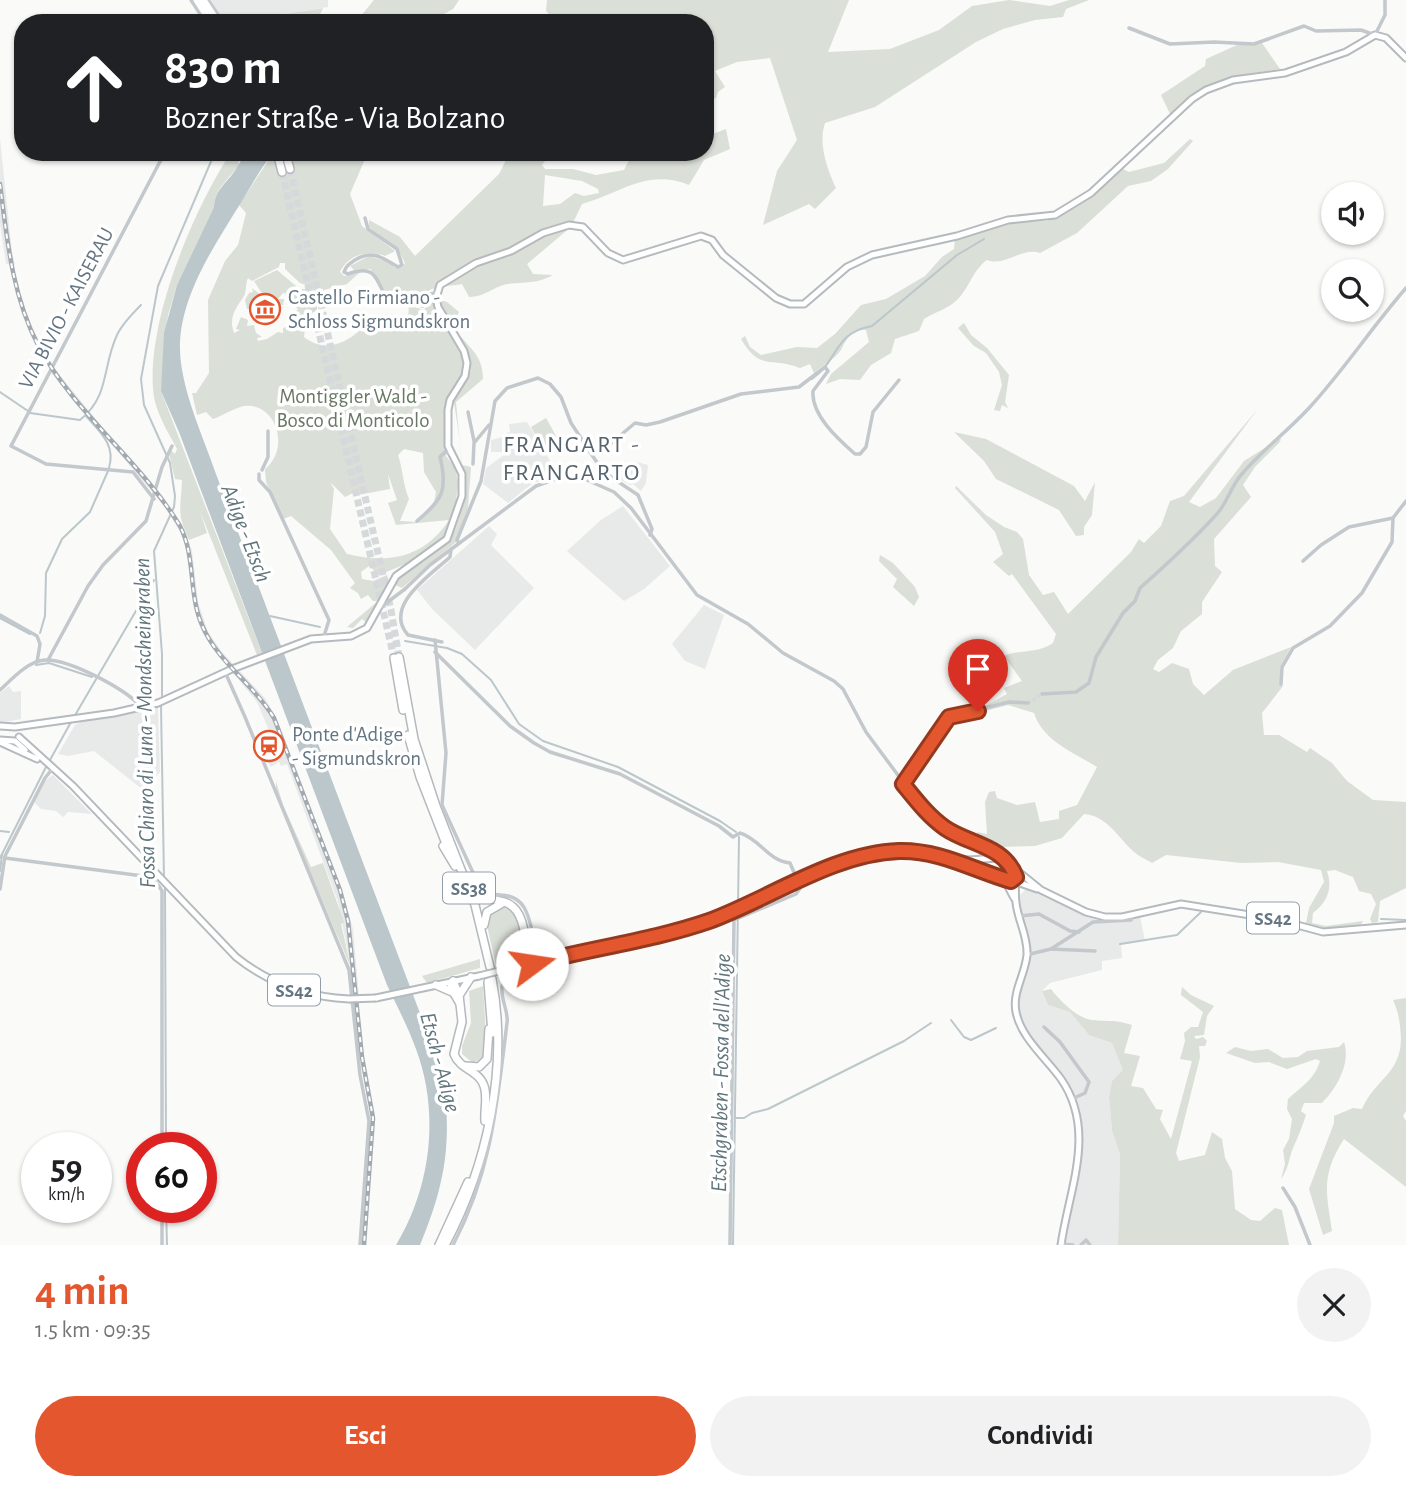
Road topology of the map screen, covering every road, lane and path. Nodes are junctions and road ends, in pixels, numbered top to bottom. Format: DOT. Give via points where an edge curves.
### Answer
graph roads {
  1 [pos="205,0"];
  2 [pos="1385,0"];
  3 [pos="217,14"];
  4 [pos="1129,28"];
  5 [pos="1376,35"];
  6 [pos="1405,57"];
  7 [pos="160,161"];
  8 [pos="365,218"];
  9 [pos="1406,288"];
  10 [pos="436,293"];
  11 [pos="900,380"];
  12 [pos="468,412"];
  13 [pos="490,424"];
  14 [pos="268,431"];
  15 [pos="474,443"];
  16 [pos="172,446"];
  17 [pos="590,452"];
  18 [pos="450,454"];
  19 [pos="473,464"];
  20 [pos="154,499"];
  21 [pos="1406,501"];
  22 [pos="1393,518"];
  23 [pos="417,520"];
  24 [pos="650,535"];
  25 [pos="459,543"];
  26 [pos="451,549"];
  27 [pos="1303,561"];
  28 [pos="388,589"];
  29 [pos="403,592"];
  30 [pos="393,597"];
  31 [pos="379,608"];
  32 [pos="0,615"];
  33 [pos="324,636"];
  34 [pos="442,642"];
  35 [pos="435,646"];
  36 [pos="48,660"];
  37 [pos="37,662"];
  38 [pos="225,672"];
  39 [pos="1281,684"];
  40 [pos="0,690"];
  41 [pos="1042,694"];
  42 [pos="1028,703"];
  43 [pos="141,707"];
  44 [pos="34,723"];
  45 [pos="0,726"];
  46 [pos="12,727"];
  47 [pos="18,737"];
  48 [pos="7,739"];
  49 [pos="409,740"];
  50 [pos="0,741"];
  51 [pos="46,763"];
  52 [pos="418,784"];
  53 [pos="903,784"];
  54 [pos="440,808"];
  55 [pos="432,820"];
  56 [pos="979,843"];
  57 [pos="5,858"];
  58 [pos="951,858"];
  59 [pos="981,858"];
  60 [pos="1007,863"];
  61 [pos="456,866"];
  62 [pos="986,872"];
  63 [pos="796,877"];
  64 [pos="1003,879"];
  65 [pos="1014,880"];
  66 [pos="801,887"];
  67 [pos="1032,887"];
  68 [pos="0,888"];
  69 [pos="1041,890"];
  70 [pos="1016,899"];
  71 [pos="504,903"];
  72 [pos="1133,915"];
  73 [pos="1020,916"];
  74 [pos="1406,925"];
  75 [pos="1080,932"];
  76 [pos="527,949"];
  77 [pos="1051,950"];
  78 [pos="1095,951"];
  79 [pos="1027,955"];
  80 [pos="555,958"];
  81 [pos="532,964"];
  82 [pos="490,967"];
  83 [pos="506,970"];
  84 [pos="475,976"];
  85 [pos="491,980"];
  86 [pos="453,981"];
  87 [pos="433,986"];
  88 [pos="457,996"];
  89 [pos="1044,1027"];
  90 [pos="458,1062"];
  91 [pos="1072,1098"];
  92 [pos="485,1121"];
  93 [pos="162,1132"];
  94 [pos="1283,1188"];
  95 [pos="162,1223"];
  96 [pos="1061,1244"];
  97 [pos="162,1245"];
  98 [pos="360,1245"];
  99 [pos="439,1245"];
  100 [pos="445,1245"];
  101 [pos="453,1245"];
  102 [pos="730,1245"];
  103 [pos="1073,1245"];
  104 [pos="1081,1245"];
  105 [pos="1090,1245"];
  106 [pos="1310,1245"];
  1 -- 3 [label="street"];
  2 -- 5 [label="street" via="1385,15"];
  4 -- 5 [label="street" via="1170,44 1254,44 1304,26"];
  5 -- 6 [label="main road"];
  5 -- 10 [label="main road" via="1346,52 1285,74 1233,80 1206,90 1091,193 1055,215 1008,220 872,255 847,267 804,304 776,298 705,237 623,260 610,255 587,230 575,225 543,233 476,263 445,281"];
  7 -- 20 [label="street, VIA BIVIO - KAISERAU" via="11,446 46,464 133,472"];
  8 -- 10 [label="street" via="368,229 397,250 402,265 365,254 344,272 368,271 391,305 423,306 429,294"];
  9 -- 41 [label="street" via="1310,407 1242,472 1217,514 1140,588 1104,642 1089,683 1076,692"];
  10 -- 18 [label="main road" via="467,363 466,376 448,404"];
  11 -- 17 [label="street" via="873,412 866,447 860,454 855,454 814,407 813,391 826,369 799,387 741,394 660,422 635,424 608,445"];
  12 -- 15 [label="street"];
  13 -- 15 [label="street"];
  13 -- 17 [label="street" via="502,391 542,378 561,397"];
  13 -- 25 [label="street" via="481,481"];
  14 -- 33 [label="street" via="268,457 259,480 270,492 328,620"];
  15 -- 19 [label="street"];
  16 -- 20 [label="street"];
  17 -- 24 [label="street" via="606,472 638,495 652,529"];
  18 -- 23 [label="street" via="440,457 446,477 442,492"];
  18 -- 28 [label="main road" via="460,469 462,483 453,529 442,544 405,567"];
  20 -- 36 [label="street" via="146,522 103,565 79,600"];
  21 -- 22 [label="street"];
  22 -- 27 [label="street" via="1349,527"];
  22 -- 39 [label="street" via="1392,542 1362,593 1330,626 1293,648 1282,667"];
  24 -- 25 [label="street" via="614,492 571,478 529,489"];
  24 -- 53 [label="street" via="703,600 748,624 783,653 843,689 866,732"];
  25 -- 26 [label="street"];
  26 -- 29 [label="street"];
  26 -- 35 [label="street" via="450,557 429,574 402,609 405,633"];
  28 -- 29 [label="street"];
  28 -- 30 [label="street"];
  28 -- 31 [label="main road"];
  29 -- 30 [label="street"];
  30 -- 31 [label="street"];
  31 -- 33 [label="main road" via="373,621 359,632"];
  32 -- 37 [label="street" via="37,636"];
  33 -- 38 [label="main road"];
  34 -- 35 [label="street"];
  35 -- 54 [label="street" via="446,753"];
  35 -- 63 [label="street" via="510,726 534,743 621,774 734,836 740,833 752,838 775,859 790,863"];
  36 -- 37 [label="street"];
  36 -- 43 [label="street" via="98,677"];
  37 -- 40 [label="street"];
  38 -- 43 [label="main road"];
  38 -- 98 [label="street" via="349,970 369,1121"];
  42 -- 53 [label="street" via="1009,702 949,717"];
  43 -- 44 [label="main road"];
  44 -- 46 [label="main road"];
  44 -- 47 [label="main road"];
  45 -- 46 [label="main road"];
  46 -- 47 [label="main road, SS42"];
  46 -- 48 [label="main road" via="5,733"];
  47 -- 48 [label="main road, SS42"];
  47 -- 51 [label="main road, SS42"];
  48 -- 50 [label="main road, SS42"];
  49 -- 52 [label="highway"];
  49 -- 54 [label="highway, SS38" via="397,658 414,739"];
  49 -- 61 [label="highway, SS38"];
  50 -- 51 [label="main road, SS42"];
  51 -- 57 [label="street" via="45,778"];
  51 -- 87 [label="main road, SS42, bridge" via="245,965 275,983 331,998 376,998"];
  53 -- 56 [label="street" via="935,820"];
  54 -- 71 [label="highway" via="472,889 486,900"];
  54 -- 80 [label="street" via="480,888 522,903 536,946 551,950"];
  54 -- 82 [label="highway, SS38" via="475,905"];
  55 -- 61 [label="highway"];
  56 -- 59 [label="street"];
  56 -- 60 [label="main road"];
  57 -- 68 [label="street"];
  57 -- 93 [label="street" via="143,876 158,884 162,891"];
  58 -- 59 [label="main road, SS42"];
  58 -- 62 [label="main road, SS42"];
  58 -- 80 [label="main road, SS42" via="878,853 821,872 731,913 665,934"];
  59 -- 60 [label="main road, SS42"];
  59 -- 62 [label="street"];
  60 -- 65 [label="main road"];
  60 -- 69 [label="main road, SS42"];
  61 -- 82 [label="highway, SS38"];
  62 -- 64 [label="main road, SS42"];
  64 -- 65 [label="main road, SS42"];
  64 -- 70 [label="main road"];
  65 -- 67 [label="main road, SS42"];
  65 -- 70 [label="main road"];
  66 -- 102 [label="street" via="796,894 736,918"];
  67 -- 69 [label="main road, SS42"];
  67 -- 70 [label="main road" via="1022,890"];
  69 -- 72 [label="main road, SS42" via="1096,916"];
  70 -- 73 [label="main road"];
  71 -- 76 [label="highway" via="520,915"];
  71 -- 82 [label="highway" via="490,909 484,919"];
  72 -- 74 [label="main road, SS42" via="1187,904 1275,919 1318,932"];
  72 -- 75 [label="street" via="1132,920 1098,920"];
  73 -- 75 [label="street" via="1039,914"];
  73 -- 79 [label="main road"];
  75 -- 77 [label="street"];
  76 -- 80 [label="highway" via="540,958"];
  76 -- 81 [label="highway"];
  76 -- 83 [label="highway"];
  77 -- 78 [label="street"];
  77 -- 79 [label="street"];
  79 -- 91 [label="main road" via="1015,1000 1018,1021"];
  80 -- 81 [label="main road, SS42"];
  80 -- 101 [label="street" via="557,968 502,986 507,1022 494,1126 477,1189"];
  81 -- 83 [label="main road, SS42"];
  83 -- 84 [label="main road, SS42, bridge"];
  84 -- 86 [label="main road, SS42"];
  84 -- 88 [label="highway"];
  85 -- 90 [label="highway" via="489,1055 479,1067"];
  85 -- 92 [label="highway" via="492,1062"];
  85 -- 100 [label="highway" via="497,1047 489,1124 470,1189"];
  86 -- 87 [label="main road, SS42"];
  86 -- 88 [label="highway"];
  87 -- 88 [label="highway"];
  88 -- 90 [label="highway" via="462,1028 454,1048"];
  89 -- 91 [label="street" via="1089,1082 1085,1093"];
  90 -- 92 [label="highway" via="484,1085"];
  91 -- 96 [label="main road" via="1080,1148"];
  92 -- 99 [label="highway" via="466,1188"];
  94 -- 106 [label="street"];
  95 -- 97 [label="street"];
  96 -- 103 [label="street"];
  104 -- 105 [label="street" via="1086,1240"];
}
